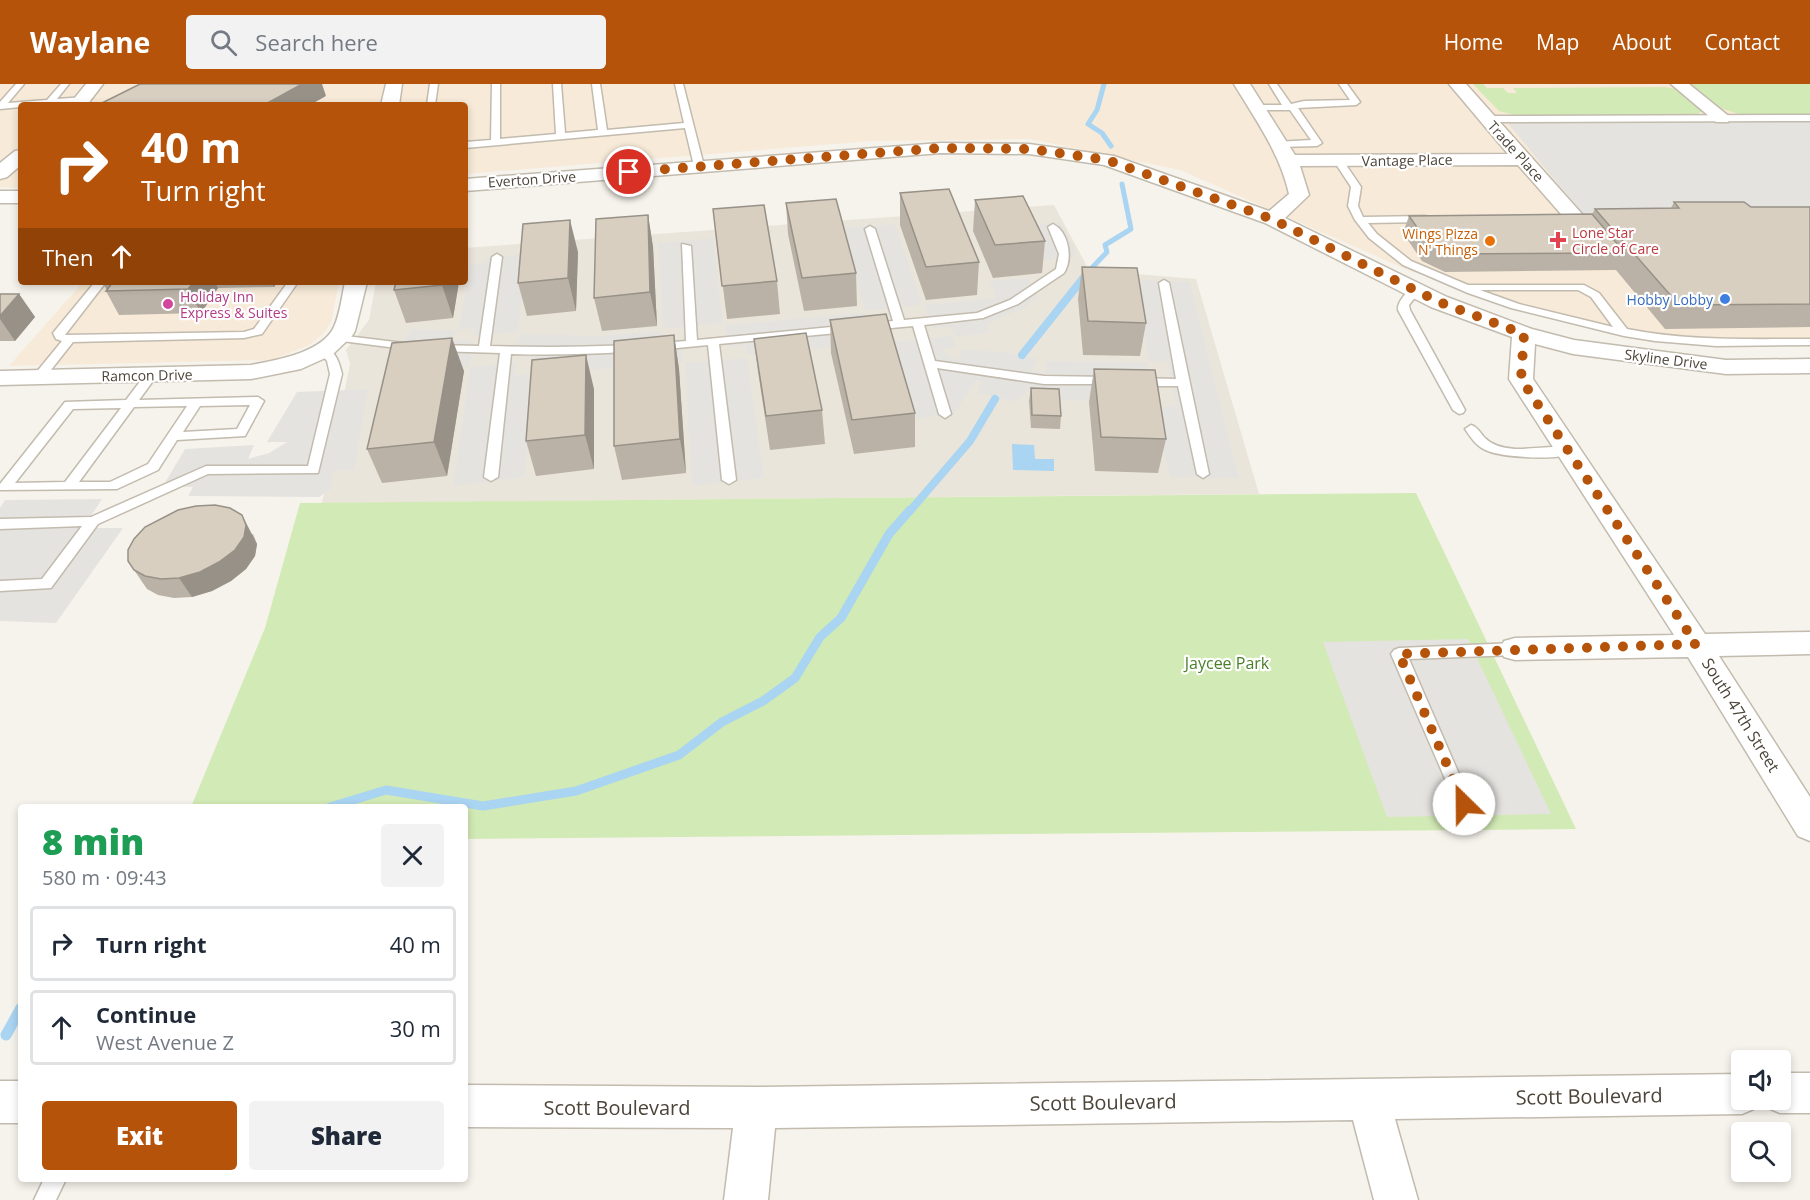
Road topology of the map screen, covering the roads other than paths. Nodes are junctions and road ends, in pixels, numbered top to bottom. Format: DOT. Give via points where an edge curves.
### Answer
graph roads {
  1 [pos="18,84"];
  2 [pos="65,84"];
  3 [pos="394,84"];
  4 [pos="434,84"];
  5 [pos="496,84"];
  6 [pos="557,84"];
  7 [pos="596,84"];
  8 [pos="679,84"];
  9 [pos="1242,84"];
  10 [pos="1273,84"];
  11 [pos="1343,84"];
  12 [pos="1457,84"];
  13 [pos="1679,84"];
  14 [pos="8,85"];
  15 [pos="92,92"];
  16 [pos="50,102"];
  17 [pos="391,102"];
  18 [pos="431,102"];
  19 [pos="18,105"];
  20 [pos="1,106"];
  21 [pos="1291,107"];
  22 [pos="1257,108"];
  23 [pos="1722,118"];
  24 [pos="1810,118"];
  25 [pos="1488,119"];
  26 [pos="689,125"];
  27 [pos="603,133"];
  28 [pos="561,136"];
  29 [pos="495,142"];
  30 [pos="1279,144"];
  31 [pos="468,145"];
  32 [pos="18,158"];
  33 [pos="1523,159"];
  34 [pos="1290,161"];
  35 [pos="1338,161"];
  36 [pos="699,166"];
  37 [pos="0,173"];
  38 [pos="468,185"];
  39 [pos="0,197"];
  40 [pos="18,197"];
  41 [pos="1575,218"];
  42 [pos="1272,219"];
  43 [pos="1432,219"];
  44 [pos="1360,220"];
  45 [pos="1053,226"];
  46 [pos="870,229"];
  47 [pos="686,246"];
  48 [pos="497,257"];
  49 [pos="1164,283"];
  50 [pos="99,285"];
  51 [pos="291,285"];
  52 [pos="355,285"];
  53 [pos="1463,287"];
  54 [pos="1416,290"];
  55 [pos="918,323"];
  56 [pos="900,325"];
  57 [pos="1624,333"];
  58 [pos="1524,334"];
  59 [pos="70,339"];
  60 [pos="713,342"];
  61 [pos="1810,342"];
  62 [pos="331,344"];
  63 [pos="692,344"];
  64 [pos="484,350"];
  65 [pos="506,351"];
  66 [pos="931,364"];
  67 [pos="1810,366"];
  68 [pos="152,374"];
  69 [pos="39,377"];
  70 [pos="0,378"];
  71 [pos="1184,383"];
  72 [pos="196,402"];
  73 [pos="132,403"];
  74 [pos="1460,410"];
  75 [pos="945,414"];
  76 [pos="1471,429"];
  77 [pos="174,436"];
  78 [pos="1569,451"];
  79 [pos="1203,474"];
  80 [pos="491,477"];
  81 [pos="729,480"];
  82 [pos="69,486"];
  83 [pos="93,521"];
  84 [pos="0,524"];
  85 [pos="0,586"];
  86 [pos="1810,643"];
  87 [pos="1696,644"];
  88 [pos="1515,649"];
  89 [pos="1464,804"];
  90 [pos="1810,826"];
  91 [pos="1791,1093"];
  92 [pos="1810,1093"];
  93 [pos="1731,1094"];
  94 [pos="1368,1098"];
  95 [pos="468,1106"];
  96 [pos="756,1108"];
  97 [pos="54,1182"];
  98 [pos="45,1200"];
  99 [pos="746,1200"];
  100 [pos="1396,1200"];
  1 -- 14 [label="lane"];
  1 -- 20 [label="lane"];
  2 -- 16 [label="lane"];
  3 -- 17 [label="street"];
  4 -- 18 [label="lane"];
  5 -- 29 [label="lane"];
  6 -- 28 [label="lane"];
  7 -- 27 [label="lane"];
  8 -- 26 [label="lane"];
  9 -- 22 [label="street"];
  10 -- 21 [label="lane"];
  11 -- 21 [label="lane" via="1356,102"];
  12 -- 25 [label="street, Trade Place"];
  13 -- 23 [label="street"];
  15 -- 16 [label="lane"];
  19 -- 20 [label="lane"];
  21 -- 22 [label="lane"];
  21 -- 30 [label="lane" via="1317,143"];
  22 -- 30 [label="street"];
  23 -- 24 [label="lane"];
  23 -- 25 [label="lane"];
  25 -- 33 [label="street, Trade Place"];
  26 -- 27 [label="lane"];
  26 -- 36 [label="lane"];
  27 -- 28 [label="lane"];
  28 -- 29 [label="lane"];
  29 -- 31 [label="lane"];
  30 -- 34 [label="street"];
  32 -- 37 [label="street"];
  33 -- 35 [label="street, Vantage Place"];
  33 -- 41 [label="street, Trade Place"];
  34 -- 35 [label="street, Vantage Place"];
  34 -- 42 [label="street" via="1299,195"];
  35 -- 44 [label="lane" via="1356,187 1353,206"];
  36 -- 38 [label="street, Everton Drive"];
  36 -- 42 [label="street, Everton Drive" via="941,148 1029,149 1107,160"];
  39 -- 40 [label="street"];
  42 -- 54 [label="street, Everton Drive"];
  43 -- 44 [label="lane"];
  44 -- 53 [label="lane" via="1373,236 1407,263"];
  45 -- 55 [label="lane" via="1065,255 1060,271 997,310"];
  46 -- 56 [label="lane"];
  47 -- 63 [label="lane"];
  48 -- 64 [label="lane"];
  49 -- 71 [label="lane"];
  50 -- 59 [label="lane" via="59,333 60,337"];
  51 -- 59 [label="lane" via="258,332"];
  52 -- 62 [label="street" via="347,325"];
  53 -- 57 [label="lane" via="1515,306"];
  53 -- 57 [label="lane" via="1580,287 1595,295"];
  54 -- 58 [label="street, Skyline Drive"];
  54 -- 74 [label="lane" via="1403,305 1404,310"];
  55 -- 56 [label="lane"];
  55 -- 66 [label="lane"];
  56 -- 60 [label="lane"];
  57 -- 61 [label="lane" via="1716,343"];
  58 -- 67 [label="street, Skyline Drive" via="1573,347 1726,367"];
  58 -- 78 [label="street, South 47th Street" via="1521,379"];
  59 -- 69 [label="lane"];
  60 -- 63 [label="lane"];
  60 -- 81 [label="lane"];
  62 -- 64 [label="lane"];
  62 -- 68 [label="street, Ramcon Drive" via="294,364 251,372"];
  62 -- 83 [label="lane" via="336,374 313,470 206,470"];
  63 -- 65 [label="lane" via="594,351"];
  64 -- 65 [label="lane"];
  65 -- 80 [label="lane"];
  66 -- 71 [label="lane" via="1044,380"];
  66 -- 75 [label="lane"];
  68 -- 69 [label="street, Ramcon Drive"];
  68 -- 73 [label="lane"];
  69 -- 70 [label="street, Ramcon Drive"];
  71 -- 79 [label="lane"];
  72 -- 73 [label="lane"];
  72 -- 77 [label="lane"];
  72 -- 77 [label="lane" via="258,401 241,433"];
  73 -- 82 [label="lane"];
  73 -- 82 [label="lane" via="69,405 5,487"];
  76 -- 78 [label="lane" via="1484,444 1501,450"];
  77 -- 82 [label="lane" via="153,467 112,486"];
  78 -- 87 [label="street, South 47th Street"];
  83 -- 84 [label="lane"];
  83 -- 85 [label="lane" via="46,584"];
  86 -- 87 [label="street"];
  87 -- 88 [label="street"];
  87 -- 90 [label="street, South 47th Street"];
  88 -- 89 [label="lane" via="1399,654"];
  91 -- 92 [label="street"];
  93 -- 94 [label="street, Scott Boulevard"];
  94 -- 96 [label="street, Scott Boulevard"];
  94 -- 100 [label="street"];
  95 -- 96 [label="street, Scott Boulevard"];
  96 -- 99 [label="street"];
  97 -- 98 [label="lane"];
}
